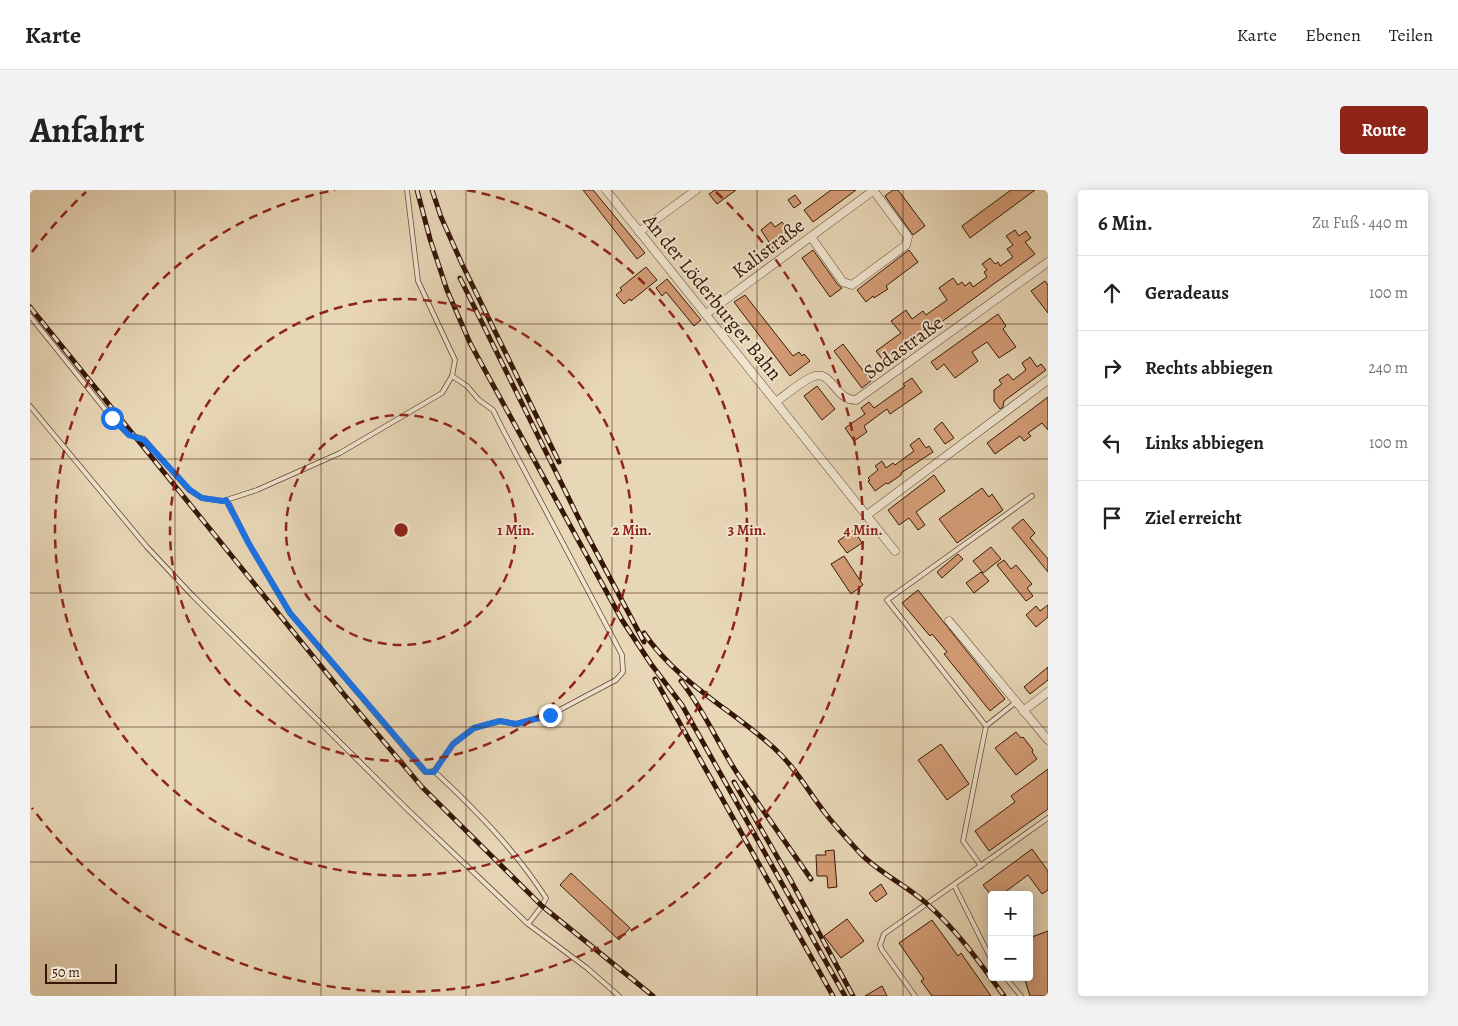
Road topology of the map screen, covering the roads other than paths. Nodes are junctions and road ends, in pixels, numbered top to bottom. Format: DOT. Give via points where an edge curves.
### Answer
graph roads {
  1 [pos="406,190"];
  2 [pos="606,190"];
  3 [pos="696,190"];
  4 [pos="874,190"];
  5 [pos="639,232"];
  6 [pos="811,236"];
  7 [pos="1048,262"];
  8 [pos="706,314"];
  9 [pos="30,316"];
  10 [pos="452,376"];
  11 [pos="1048,380"];
  12 [pos="776,402"];
  13 [pos="30,406"];
  14 [pos="1032,496"];
  15 [pos="226,500"];
  16 [pos="867,515"];
  17 [pos="895,551"];
  18 [pos="949,621"];
  19 [pos="1048,692"];
  20 [pos="1016,702"];
  21 [pos="1023,711"];
  22 [pos="986,726"];
  23 [pos="1048,740"];
  24 [pos="434,772"];
  25 [pos="1048,818"];
  26 [pos="981,866"];
  27 [pos="954,885"];
  28 [pos="528,924"];
  29 [pos="988,953"];
  30 [pos="1008,981"];
  31 [pos="618,996"];
  32 [pos="915,996"];
  33 [pos="1021,996"];
  1 -- 10 [label="lane" via="418,282 455,360"];
  2 -- 5 [label="street, An der Löderburger Bahn"];
  3 -- 5 [label="street"];
  4 -- 6 [label="street, Kalistraße"];
  4 -- 6 [label="street" via="908,238 899,251 852,285 843,282"];
  5 -- 8 [label="street, An der Löderburger Bahn"];
  6 -- 8 [label="street, Kalistraße"];
  7 -- 12 [label="street, Sodastraße" via="856,400 841,395 828,379 821,376 812,377"];
  8 -- 12 [label="street, An der Löderburger Bahn"];
  9 -- 15 [label="lane" via="129,435 144,440 190,490 202,498"];
  10 -- 15 [label="lane" via="442,393 340,453 257,490"];
  10 -- 24 [label="lane" via="493,410 622,655 623,672 616,680 550,715 516,724 500,721 474,728 453,744"];
  11 -- 16 [label="street"];
  12 -- 16 [label="street, An der Löderburger Bahn"];
  13 -- 28 [label="lane" via="141,541 186,589 408,810"];
  14 -- 22 [label="lane" via="886,600"];
  15 -- 24 [label="lane" via="290,613 426,772"];
  16 -- 17 [label="street, An der Löderburger Bahn"];
  18 -- 20 [label="street"];
  19 -- 21 [label="street"];
  20 -- 21 [label="street"];
  20 -- 22 [label="lane"];
  21 -- 23 [label="street"];
  22 -- 26 [label="lane" via="963,841"];
  24 -- 28 [label="lane" via="499,835 546,898"];
  25 -- 26 [label="lane"];
  26 -- 27 [label="lane"];
  27 -- 29 [label="lane"];
  27 -- 32 [label="lane" via="881,939 882,950"];
  28 -- 31 [label="lane"];
  30 -- 33 [label="lane"];
}
